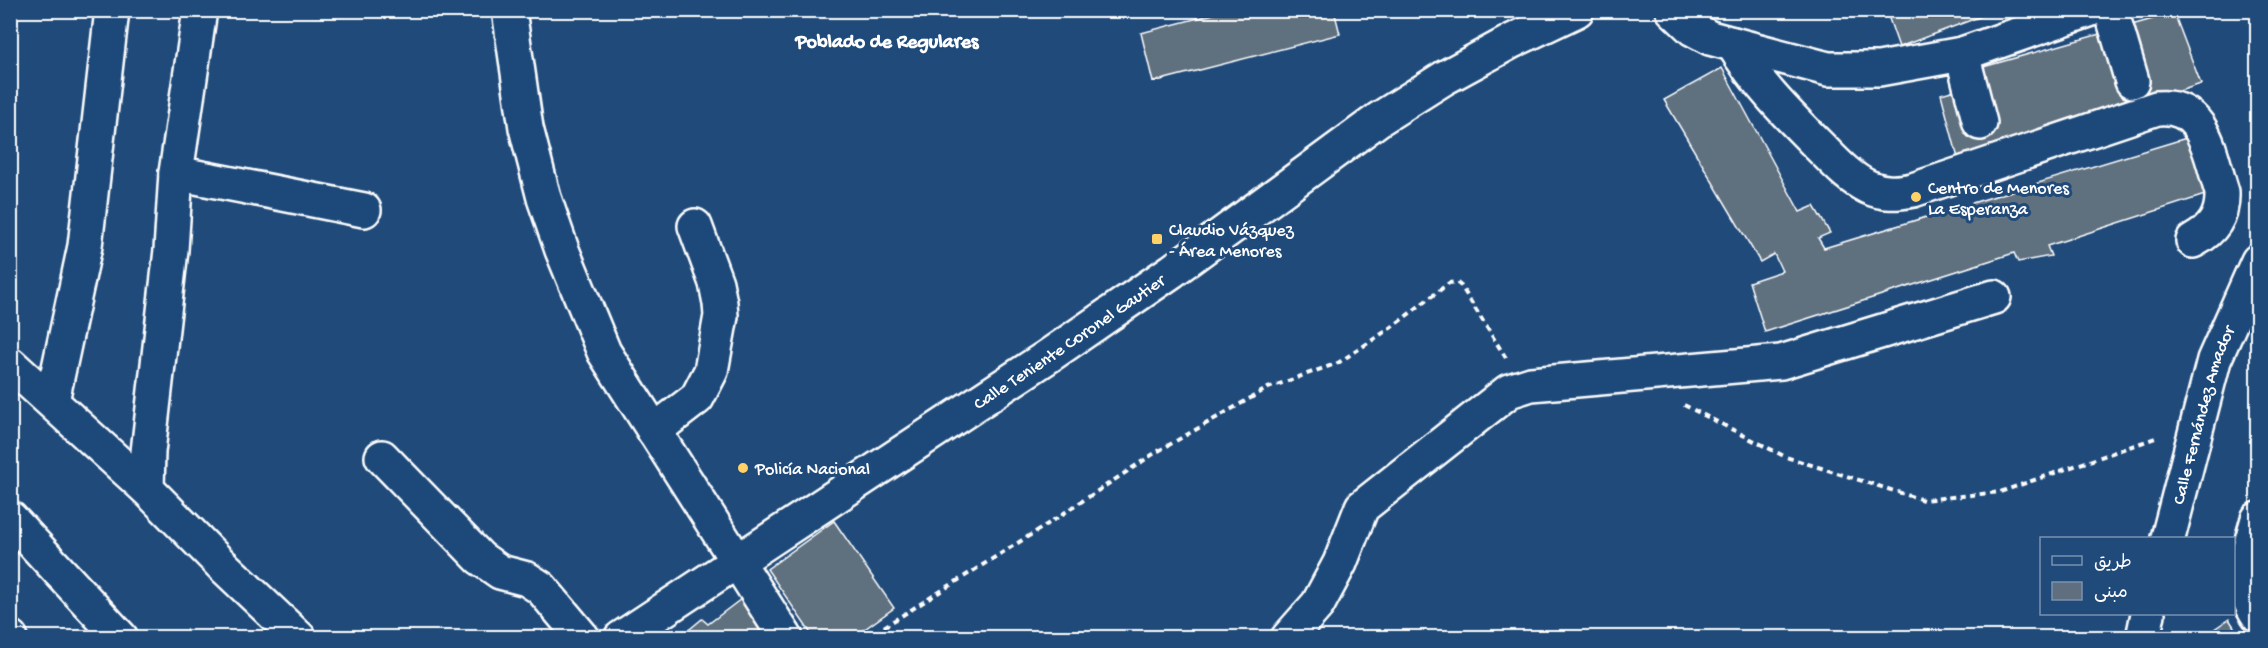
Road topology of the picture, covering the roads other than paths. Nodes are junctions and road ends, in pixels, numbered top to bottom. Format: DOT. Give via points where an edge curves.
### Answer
graph roads {
  1 [pos="112,10"];
  2 [pos="200,10"];
  3 [pos="1577,10"];
  4 [pos="1673,10"];
  5 [pos="2089,10"];
  6 [pos="2110,10"];
  7 [pos="511,12"];
  8 [pos="1733,44"];
  9 [pos="1962,54"];
  10 [pos="2132,81"];
  11 [pos="1980,123"];
  12 [pos="176,173"];
  13 [pos="364,210"];
  14 [pos="695,226"];
  15 [pos="2193,241"];
  16 [pos="2258,261"];
  17 [pos="1994,297"];
  18 [pos="10,364"];
  19 [pos="52,401"];
  20 [pos="654,431"];
  21 [pos="382,457"];
  22 [pos="147,489"];
  23 [pos="10,518"];
  24 [pos="2258,519"];
  25 [pos="2168,537"];
  26 [pos="738,562"];
  27 [pos="2148,615"];
  28 [pos="2258,615"];
  29 [pos="121,638"];
  30 [pos="299,638"];
  31 [pos="583,638"];
  32 [pos="621,638"];
  33 [pos="786,638"];
  34 [pos="1288,638"];
  35 [pos="2143,638"];
  1 -- 19 [label="street" via="84,246"];
  2 -- 12 [label="street"];
  3 -- 26 [label="street, Calle Teniente Coronel Gautier" via="1502,46 1379,119 1124,304"];
  4 -- 8 [label="street" via="1693,29"];
  5 -- 9 [label="street"];
  6 -- 10 [label="street"];
  7 -- 20 [label="street" via="526,128 562,250 604,352"];
  8 -- 9 [label="street" via="1828,69 1907,66"];
  8 -- 15 [label="street" via="1775,102 1843,170 1886,193 1913,190 2157,108 2183,110 2200,125 2222,192 2221,210 2214,226"];
  9 -- 11 [label="street"];
  12 -- 13 [label="street"];
  12 -- 22 [label="street"];
  14 -- 20 [label="street" via="720,303 711,371 697,398"];
  16 -- 25 [label="street, Calle Fernández Amador" via="2214,360"];
  17 -- 34 [label="street" via="1781,362 1524,386 1509,391 1362,507 1340,563 1318,604"];
  18 -- 19 [label="street"];
  19 -- 22 [label="street"];
  20 -- 26 [label="street"];
  21 -- 31 [label="street" via="480,558 500,572 527,579 541,588"];
  22 -- 30 [label="street"];
  23 -- 29 [label="street"];
  24 -- 28 [label="street" via="2244,577"];
  26 -- 32 [label="street, Calle Teniente Coronel Gautier"];
  26 -- 33 [label="street"];
  27 -- 35 [label="street"];
}
